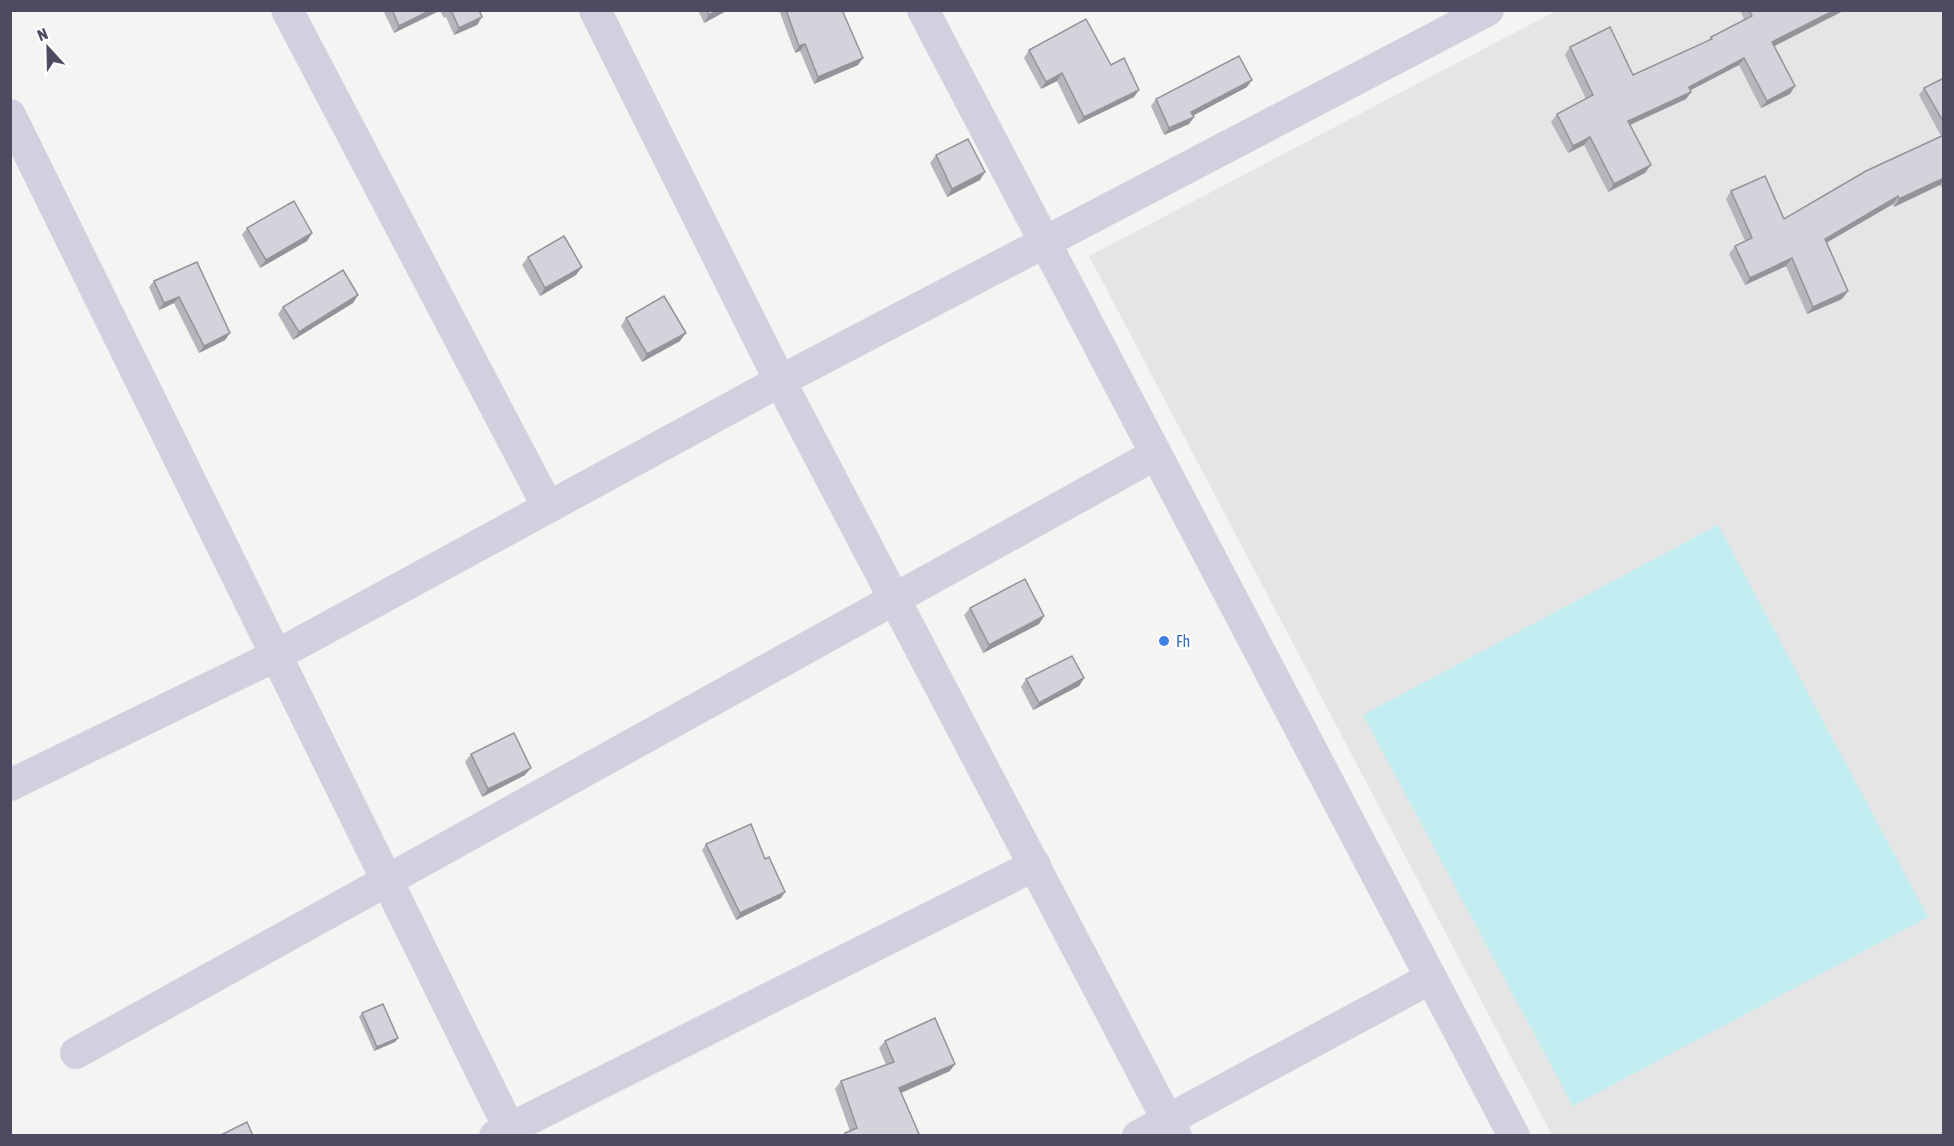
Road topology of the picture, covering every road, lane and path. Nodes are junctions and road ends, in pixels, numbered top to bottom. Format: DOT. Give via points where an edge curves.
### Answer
graph roads {
  1 [pos="287,10"];
  2 [pos="595,10"];
  3 [pos="1488,10"];
  4 [pos="933,14"];
  5 [pos="10,115"];
  6 [pos="19,156"];
  7 [pos="1045,242"];
  8 [pos="780,381"];
  9 [pos="1156,454"];
  10 [pos="548,507"];
  11 [pos="895,599"];
  12 [pos="277,655"];
  13 [pos="10,785"];
  14 [pos="1035,865"];
  15 [pos="388,880"];
  16 [pos="1431,978"];
  17 [pos="76,1053"];
  18 [pos="1172,1128"];
  19 [pos="502,1132"];
  20 [pos="1138,1136"];
  21 [pos="1514,1136"];
  1 -- 10 [label="street"];
  2 -- 8 [label="street"];
  3 -- 7 [label="street"];
  4 -- 7 [label="street"];
  5 -- 6 [label="street"];
  6 -- 12 [label="street"];
  7 -- 8 [label="street"];
  7 -- 9 [label="street"];
  8 -- 10 [label="street"];
  8 -- 11 [label="street"];
  9 -- 11 [label="street"];
  9 -- 16 [label="street"];
  10 -- 12 [label="street"];
  11 -- 14 [label="street"];
  11 -- 15 [label="street"];
  12 -- 13 [label="street"];
  12 -- 15 [label="street"];
  14 -- 18 [label="street"];
  14 -- 19 [label="street"];
  15 -- 17 [label="street"];
  15 -- 19 [label="street"];
  16 -- 18 [label="street"];
  16 -- 21 [label="street"];
  18 -- 20 [label="street"];
}
